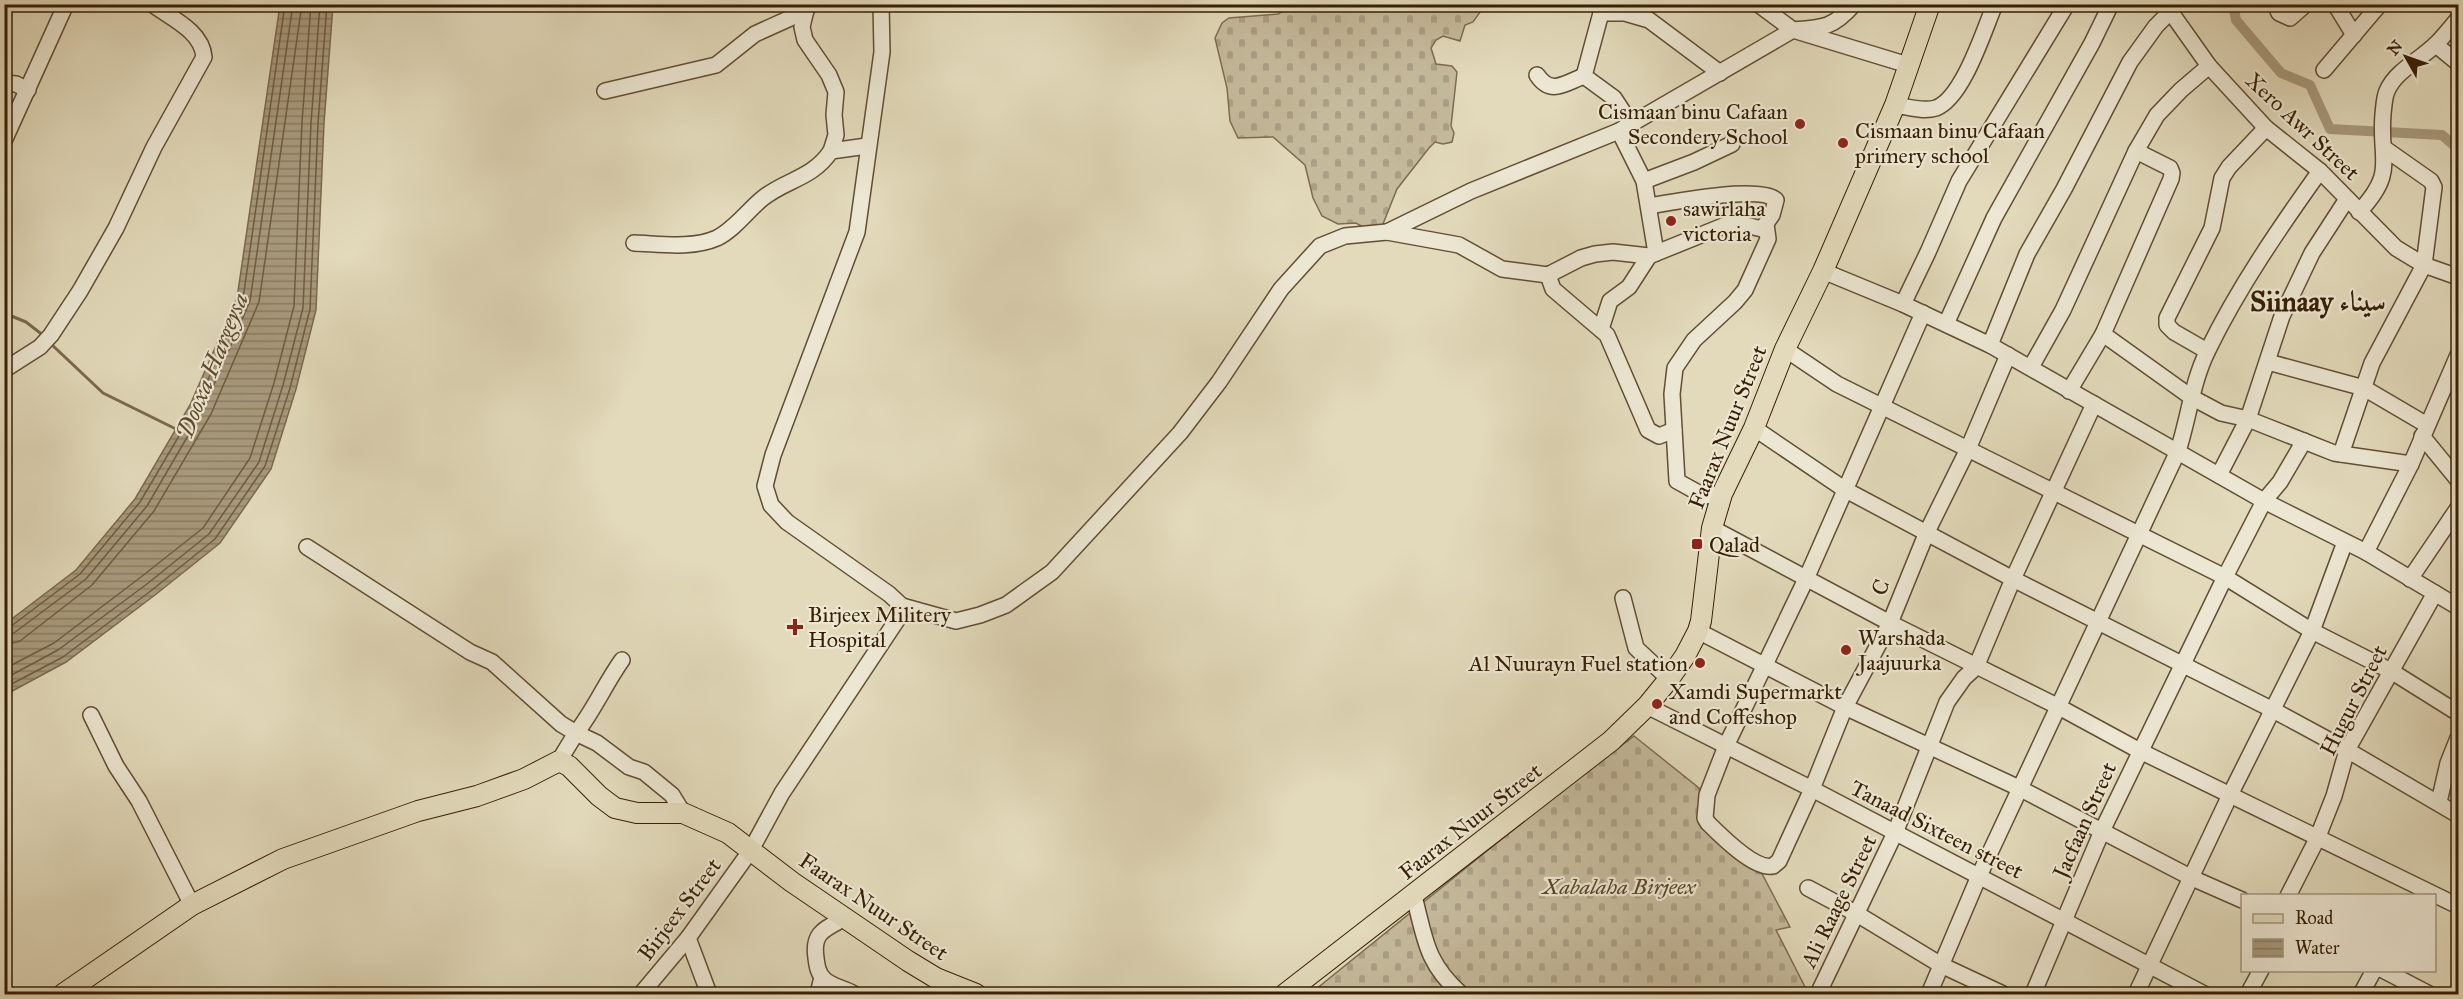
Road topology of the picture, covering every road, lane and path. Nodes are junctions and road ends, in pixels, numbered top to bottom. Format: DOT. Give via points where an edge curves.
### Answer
graph roads {
  1 [pos="66,4"];
  2 [pos="152,4"];
  3 [pos="881,4"];
  4 [pos="1758,4"];
  5 [pos="1854,4"];
  6 [pos="1930,4"];
  7 [pos="1995,4"];
  8 [pos="2067,4"];
  9 [pos="2111,4"];
  10 [pos="2275,4"];
  11 [pos="2306,4"];
  12 [pos="2335,4"];
  13 [pos="2379,4"];
  14 [pos="807,8"];
  15 [pos="2168,8"];
  16 [pos="1600,9"];
  17 [pos="2458,19"];
  18 [pos="1793,30"];
  19 [pos="2354,35"];
  20 [pos="2436,45"];
  21 [pos="2458,63"];
  22 [pos="1908,65"];
  23 [pos="2209,66"];
  24 [pos="2324,70"];
  25 [pos="1720,73"];
  26 [pos="1537,75"];
  27 [pos="1584,76"];
  28 [pos="4,83"];
  29 [pos="28,90"];
  30 [pos="605,91"];
  31 [pos="1895,105"];
  32 [pos="1625,127"];
  33 [pos="2266,128"];
  34 [pos="4,141"];
  35 [pos="1732,144"];
  36 [pos="2383,144"];
  37 [pos="867,146"];
  38 [pos="831,151"];
  39 [pos="2136,151"];
  40 [pos="2320,171"];
  41 [pos="1644,181"];
  42 [pos="2347,199"];
  43 [pos="1649,206"];
  44 [pos="2359,212"];
  45 [pos="1766,224"];
  46 [pos="1387,232"];
  47 [pos="634,243"];
  48 [pos="1653,254"];
  49 [pos="2424,265"];
  50 [pos="1823,271"];
  51 [pos="1548,275"];
  52 [pos="2458,277"];
  53 [pos="1903,304"];
  54 [pos="1923,313"];
  55 [pos="1946,324"];
  56 [pos="1601,328"];
  57 [pos="2103,334"];
  58 [pos="1990,345"];
  59 [pos="1785,349"];
  60 [pos="2207,351"];
  61 [pos="2008,355"];
  62 [pos="2458,355"];
  63 [pos="2268,362"];
  64 [pos="2031,367"];
  65 [pos="4,370"];
  66 [pos="2364,388"];
  67 [pos="2069,390"];
  68 [pos="2191,396"];
  69 [pos="2094,404"];
  70 [pos="1883,406"];
  71 [pos="2248,420"];
  72 [pos="1754,428"];
  73 [pos="1674,430"];
  74 [pos="2425,431"];
  75 [pos="2304,441"];
  76 [pos="1968,449"];
  77 [pos="2178,451"];
  78 [pos="2341,454"];
  79 [pos="2411,464"];
  80 [pos="2219,475"];
  81 [pos="2458,480"];
  82 [pos="1844,489"];
  83 [pos="2054,492"];
  84 [pos="1722,494"];
  85 [pos="2264,501"];
  86 [pos="2458,508"];
  87 [pos="1712,528"];
  88 [pos="1927,532"];
  89 [pos="2139,535"];
  90 [pos="2345,542"];
  91 [pos="307,547"];
  92 [pos="2366,552"];
  93 [pos="2225,577"];
  94 [pos="1806,579"];
  95 [pos="2013,579"];
  96 [pos="2410,579"];
  97 [pos="2435,593"];
  98 [pos="1623,598"];
  99 [pos="902,606"];
  100 [pos="2458,607"];
  101 [pos="2097,621"];
  102 [pos="1890,623"];
  103 [pos="1698,630"];
  104 [pos="2312,631"];
  105 [pos="622,660"];
  106 [pos="1764,665"];
  107 [pos="2182,666"];
  108 [pos="1976,667"];
  109 [pos="2391,671"];
  110 [pos="1669,679"];
  111 [pos="1647,706"];
  112 [pos="1845,707"];
  113 [pos="2059,707"];
  114 [pos="2273,710"];
  115 [pos="2458,713"];
  116 [pos="91,715"];
  117 [pos="576,733"];
  118 [pos="2458,738"];
  119 [pos="1726,746"];
  120 [pos="1929,748"];
  121 [pos="2347,750"];
  122 [pos="2140,751"];
  123 [pos="559,761"];
  124 [pos="2019,788"];
  125 [pos="1812,789"];
  126 [pos="2230,795"];
  127 [pos="2439,802"];
  128 [pos="683,813"];
  129 [pos="2458,815"];
  130 [pos="2102,831"];
  131 [pos="1896,833"];
  132 [pos="2317,839"];
  133 [pos="751,850"];
  134 [pos="1979,876"];
  135 [pos="2192,878"];
  136 [pos="1808,888"];
  137 [pos="2416,891"];
  138 [pos="2290,894"];
  139 [pos="1414,896"];
  140 [pos="2436,898"];
  141 [pos="2241,900"];
  142 [pos="192,905"];
  143 [pos="2458,906"];
  144 [pos="1857,914"];
  145 [pos="845,918"];
  146 [pos="2064,921"];
  147 [pos="688,938"];
  148 [pos="1941,965"];
  149 [pos="2151,966"];
  150 [pos="2259,972"];
  151 [pos="2373,972"];
  152 [pos="2387,972"];
  153 [pos="822,977"];
  154 [pos="63,994"];
  155 [pos="641,994"];
  156 [pos="709,994"];
  157 [pos="818,994"];
  158 [pos="854,994"];
  159 [pos="976,994"];
  160 [pos="1285,994"];
  161 [pos="1461,994"];
  162 [pos="1818,994"];
  163 [pos="1929,994"];
  164 [pos="2003,994"];
  165 [pos="2033,994"];
  166 [pos="2136,994"];
  167 [pos="2204,994"];
  168 [pos="2248,994"];
  169 [pos="2361,994"];
  170 [pos="2429,994"];
  1 -- 29 [label="street"];
  2 -- 65 [label="street" via="194,34 203,46 204,57 154,147 116,228 51,335 40,347"];
  3 -- 37 [label="street" via="882,52"];
  4 -- 18 [label="street"];
  5 -- 18 [label="street" via="1823,28"];
  6 -- 22 [label="main road, Faarax Nuur Street"];
  7 -- 31 [label="street" via="1959,87 1946,102 1926,110"];
  8 -- 53 [label="street" via="1959,181"];
  9 -- 55 [label="street" via="1994,218"];
  10 -- 11 [label="street" via="2279,13 2289,18"];
  12 -- 19 [label="street"];
  13 -- 19 [label="street"];
  14 -- 30 [label="street" via="755,34 716,65"];
  14 -- 38 [label="street" via="802,27 805,40 836,92 836,135"];
  15 -- 23 [label="street, Xero Awr Street"];
  15 -- 58 [label="street" via="2130,62 2026,254"];
  16 -- 25 [label="street" via="1649,20"];
  16 -- 27 [label="street"];
  17 -- 20 [label="street"];
  18 -- 22 [label="street"];
  18 -- 25 [label="street"];
  19 -- 24 [label="street"];
  20 -- 21 [label="street"];
  20 -- 36 [label="street" via="2390,85 2385,97"];
  22 -- 31 [label="main road, Faarax Nuur Street"];
  23 -- 33 [label="street, Xero Awr Street"];
  23 -- 39 [label="street" via="2157,115"];
  25 -- 32 [label="street"];
  26 -- 27 [label="street" via="1553,88"];
  27 -- 32 [label="street" via="1614,99"];
  28 -- 29 [label="street"];
  29 -- 34 [label="street"];
  31 -- 50 [label="main road, Faarax Nuur Street"];
  32 -- 41 [label="street"];
  32 -- 46 [label="street" via="1471,191"];
  33 -- 40 [label="street, Xero Awr Street"];
  33 -- 60 [label="street" via="2222,178 2212,228 2167,318 2167,325 2174,332"];
  35 -- 41 [label="street"];
  36 -- 44 [label="street" via="2384,175 2372,199"];
  36 -- 49 [label="street" via="2431,180 2434,188"];
  37 -- 38 [label="street"];
  37 -- 99 [label="street" via="857,232 773,455 765,486 771,505 788,522"];
  38 -- 47 [label="street" via="801,179 763,197 717,237 691,244"];
  39 -- 57 [label="street" via="2170,168 2172,173"];
  39 -- 64 [label="street" via="2067,301"];
  40 -- 42 [label="street, Xero Awr Street"];
  40 -- 60 [label="street" via="2277,231"];
  41 -- 43 [label="street"];
  42 -- 44 [label="street, Xero Awr Street"];
  42 -- 63 [label="street" via="2312,253 2282,316"];
  43 -- 45 [label="street" via="1731,195 1773,197 1775,207"];
  43 -- 48 [label="street"];
  44 -- 49 [label="street, Xero Awr Street" via="2396,248"];
  45 -- 48 [label="street" via="1762,229 1733,222"];
  45 -- 73 [label="street" via="1768,239 1745,290 1694,340 1675,368"];
  46 -- 51 [label="street" via="1459,245 1502,269"];
  46 -- 99 [label="street" via="1345,236 1320,246 1281,289 1180,433 1052,572 1006,605 956,621"];
  48 -- 51 [label="street" via="1595,254"];
  48 -- 56 [label="street" via="1629,287 1610,301"];
  49 -- 52 [label="street, Xero Awr Street"];
  49 -- 66 [label="street" via="2372,363"];
  50 -- 53 [label="street"];
  50 -- 59 [label="main road, Faarax Nuur Street"];
  51 -- 56 [label="street" via="1553,289"];
  53 -- 54 [label="street"];
  54 -- 55 [label="street"];
  54 -- 70 [label="street"];
  55 -- 58 [label="street"];
  56 -- 73 [label="street" via="1648,430 1659,436"];
  57 -- 67 [label="street"];
  57 -- 68 [label="street"];
  58 -- 61 [label="street"];
  59 -- 70 [label="street" via="1837,384"];
  59 -- 72 [label="main road, Faarax Nuur Street"];
  60 -- 68 [label="street"];
  61 -- 64 [label="street"];
  61 -- 76 [label="street, C"];
  62 -- 74 [label="street"];
  63 -- 66 [label="street"];
  63 -- 71 [label="street"];
  64 -- 67 [label="street"];
  66 -- 74 [label="street"];
  66 -- 78 [label="street"];
  67 -- 69 [label="street"];
  68 -- 71 [label="street" via="2221,412"];
  68 -- 77 [label="street"];
  69 -- 77 [label="street"];
  69 -- 83 [label="street, Ali Raage Street"];
  70 -- 76 [label="street"];
  70 -- 82 [label="street"];
  71 -- 75 [label="street"];
  71 -- 80 [label="street"];
  72 -- 82 [label="street"];
  72 -- 84 [label="main road, Faarax Nuur Street"];
  73 -- 84 [label="street" via="1677,481 1704,496"];
  74 -- 79 [label="street"];
  74 -- 81 [label="street"];
  75 -- 78 [label="street"];
  75 -- 85 [label="street, Jacfaan Street"];
  76 -- 83 [label="street"];
  76 -- 88 [label="street, C"];
  77 -- 80 [label="street"];
  77 -- 89 [label="street"];
  78 -- 79 [label="street"];
  79 -- 92 [label="street"];
  80 -- 85 [label="street"];
  82 -- 88 [label="street"];
  82 -- 94 [label="street"];
  83 -- 89 [label="street"];
  83 -- 95 [label="street, Ali Raage Street"];
  84 -- 87 [label="main road, Faarax Nuur Street"];
  85 -- 90 [label="street"];
  85 -- 93 [label="street, Jacfaan Street"];
  86 -- 96 [label="street"];
  87 -- 94 [label="street"];
  87 -- 103 [label="main road, Faarax Nuur Street"];
  88 -- 95 [label="street"];
  88 -- 102 [label="street, C"];
  89 -- 93 [label="street"];
  89 -- 101 [label="street"];
  90 -- 92 [label="street"];
  90 -- 104 [label="street"];
  91 -- 117 [label="street" via="492,663"];
  92 -- 96 [label="street"];
  93 -- 104 [label="street"];
  93 -- 107 [label="street, Jacfaan Street"];
  94 -- 102 [label="street"];
  94 -- 106 [label="street"];
  95 -- 101 [label="street"];
  95 -- 108 [label="street, Ali Raage Street"];
  96 -- 97 [label="street"];
  97 -- 100 [label="street"];
  97 -- 109 [label="street, Hugur Street"];
  98 -- 110 [label="street" via="1636,648"];
  99 -- 133 [label="street, Birjeex Street" via="897,620 782,793"];
  101 -- 107 [label="street"];
  101 -- 113 [label="street"];
  102 -- 108 [label="street"];
  102 -- 112 [label="street, C"];
  103 -- 106 [label="street"];
  103 -- 110 [label="main road, Faarax Nuur Street"];
  104 -- 109 [label="street"];
  104 -- 114 [label="street"];
  105 -- 117 [label="street"];
  106 -- 112 [label="street"];
  106 -- 119 [label="street"];
  107 -- 114 [label="street"];
  107 -- 122 [label="street, Jacfaan Street"];
  108 -- 113 [label="street"];
  108 -- 120 [label="street, Ali Raage Street" via="1952,694"];
  109 -- 115 [label="street"];
  109 -- 121 [label="street, Hugur Street"];
  110 -- 111 [label="main road, Faarax Nuur Street"];
  111 -- 119 [label="street, Tanaad Sixteen street"];
  111 -- 139 [label="main road, Faarax Nuur Street" via="1611,741"];
  112 -- 120 [label="street"];
  112 -- 125 [label="street, C"];
  113 -- 122 [label="street"];
  113 -- 124 [label="street"];
  114 -- 121 [label="street"];
  114 -- 126 [label="street"];
  116 -- 142 [label="street"];
  117 -- 123 [label="street"];
  117 -- 128 [label="street" via="629,767 644,772 672,795"];
  118 -- 127 [label="street"];
  119 -- 125 [label="street, Tanaad Sixteen street"];
  119 -- 125 [label="street, C" via="1707,795 1705,818 1761,865 1773,866 1779,861"];
  120 -- 124 [label="street"];
  120 -- 131 [label="street, Ali Raage Street"];
  121 -- 127 [label="street"];
  121 -- 132 [label="street, Hugur Street"];
  122 -- 126 [label="street"];
  122 -- 130 [label="street, Jacfaan Street"];
  123 -- 128 [label="main road" via="615,808 637,813"];
  123 -- 142 [label="main road" via="477,796 418,811 283,858"];
  124 -- 130 [label="street"];
  124 -- 134 [label="street"];
  125 -- 131 [label="street, Tanaad Sixteen street"];
  126 -- 132 [label="street"];
  126 -- 135 [label="street"];
  127 -- 129 [label="street"];
  128 -- 133 [label="main road, Faarax Nuur Street" via="728,832"];
  130 -- 135 [label="street"];
  130 -- 146 [label="street, Jacfaan Street"];
  131 -- 134 [label="street, Tanaad Sixteen street"];
  131 -- 144 [label="street, Ali Raage Street"];
  132 -- 137 [label="street"];
  132 -- 138 [label="street, Hugur Street"];
  133 -- 145 [label="main road, Faarax Nuur Street"];
  133 -- 147 [label="street, Birjeex Street"];
  134 -- 146 [label="street, Tanaad Sixteen street"];
  134 -- 148 [label="street"];
  135 -- 141 [label="street"];
  135 -- 149 [label="street"];
  136 -- 144 [label="street"];
  139 -- 160 [label="main road, Faarax Nuur Street"];
  139 -- 161 [label="street" via="1429,955 1446,981"];
  140 -- 143 [label="street"];
  142 -- 154 [label="main road"];
  144 -- 148 [label="street"];
  144 -- 162 [label="street, Ali Raage Street"];
  145 -- 153 [label="street" via="823,930 816,939 817,967"];
  145 -- 159 [label="main road, Faarax Nuur Street" via="936,978"];
  146 -- 149 [label="street, Tanaad Sixteen street"];
  146 -- 165 [label="street, Jacfaan Street"];
  147 -- 155 [label="street, Birjeex Street"];
  147 -- 156 [label="street"];
  148 -- 163 [label="street"];
  148 -- 164 [label="street"];
  149 -- 166 [label="street"];
  149 -- 167 [label="street, Tanaad Sixteen street"];
  150 -- 168 [label="street"];
  151 -- 169 [label="street"];
  152 -- 170 [label="street"];
  153 -- 157 [label="street"];
  153 -- 158 [label="street"];
}
